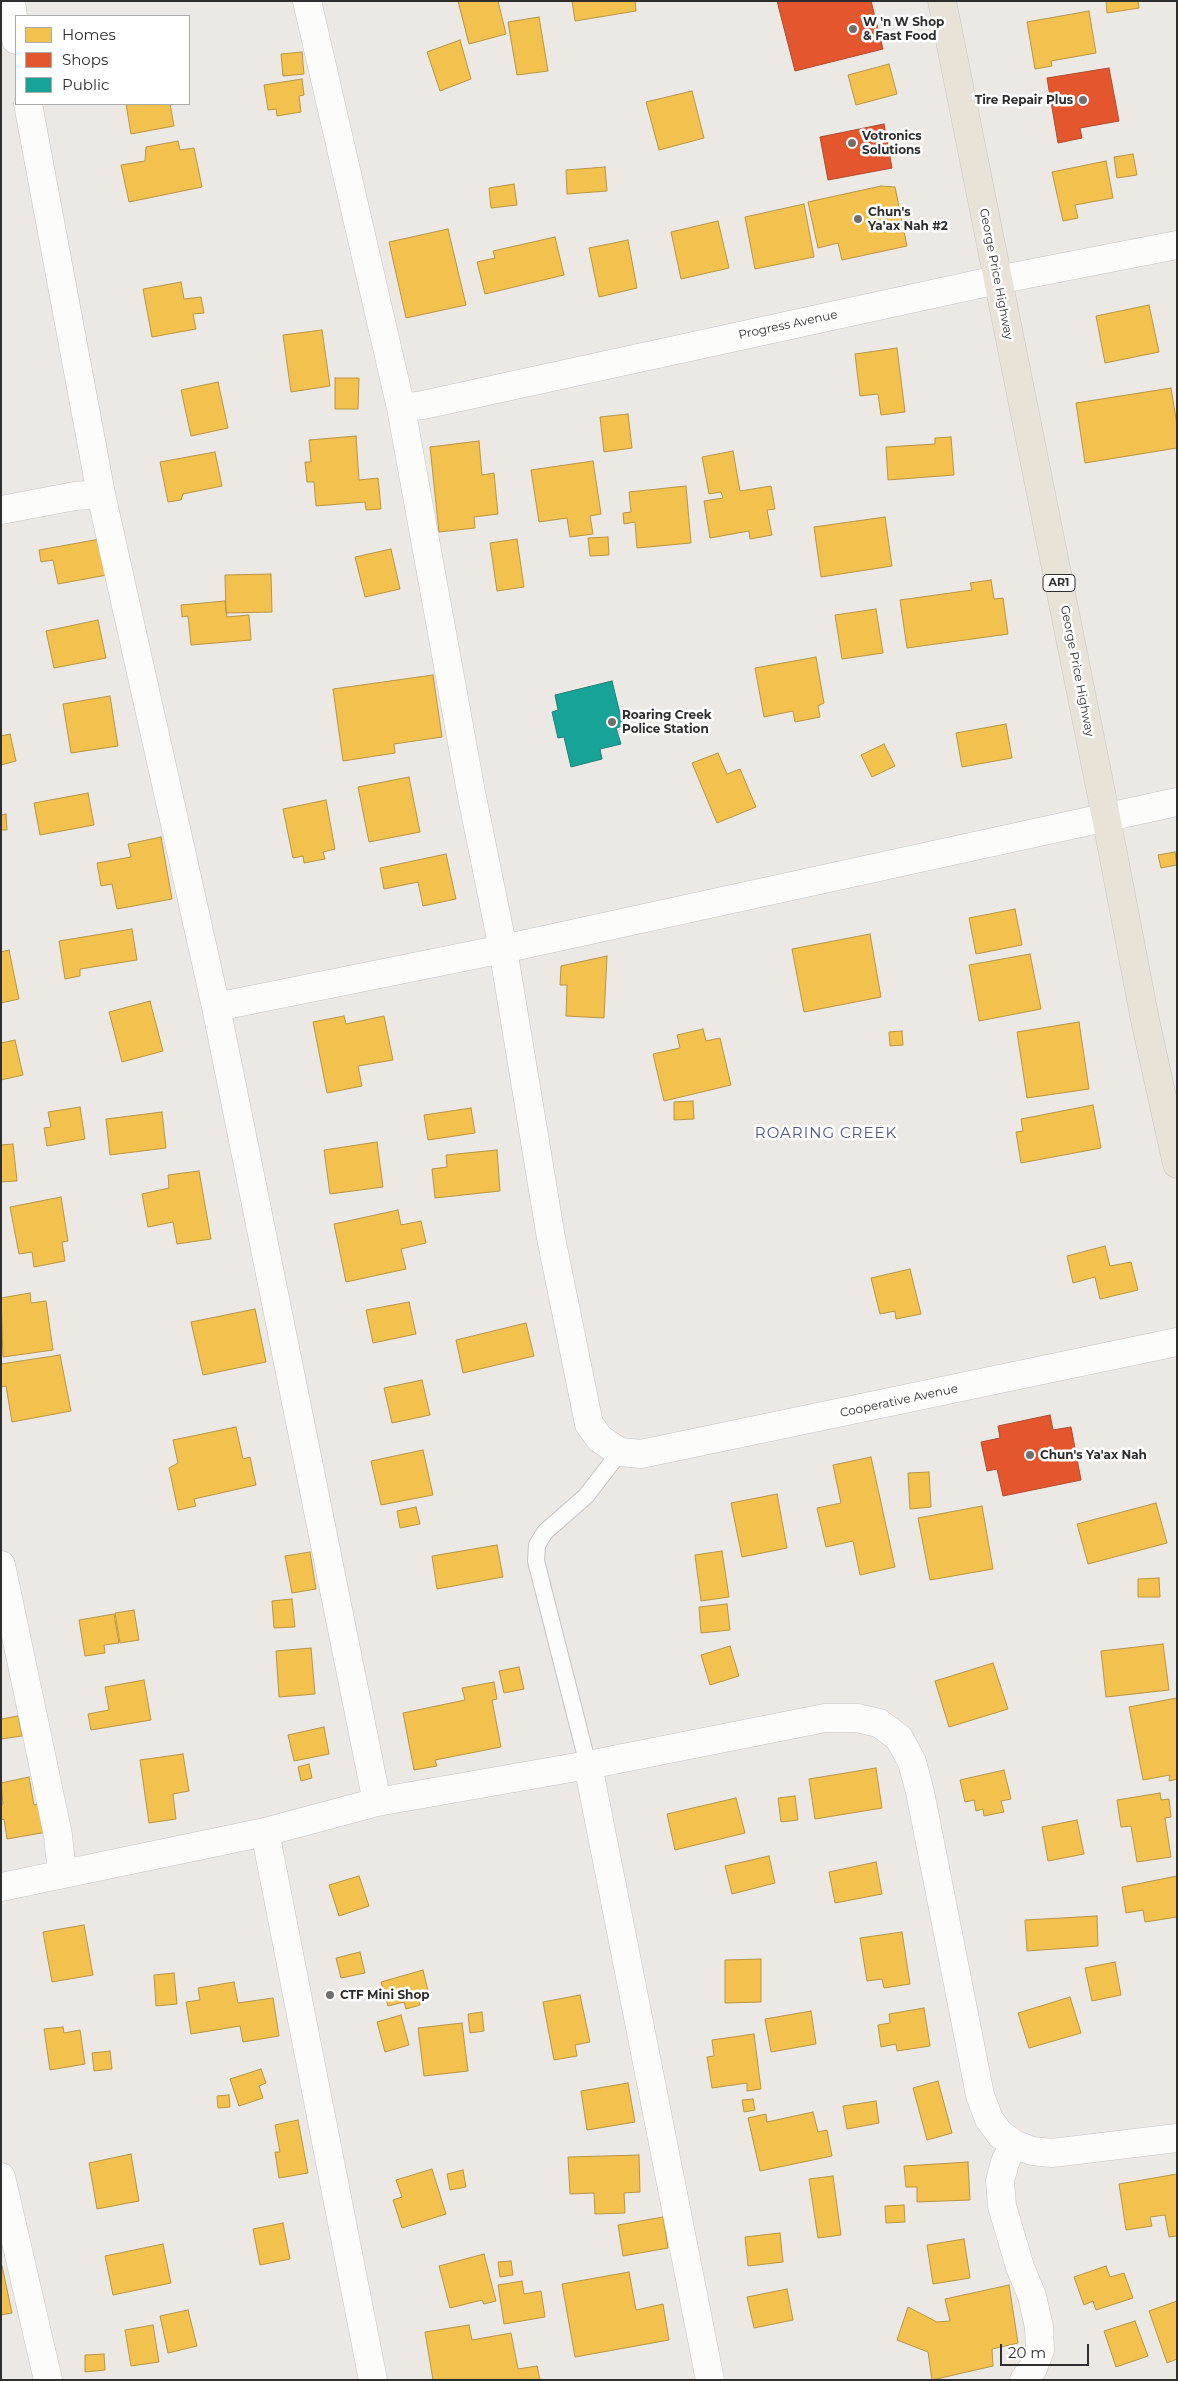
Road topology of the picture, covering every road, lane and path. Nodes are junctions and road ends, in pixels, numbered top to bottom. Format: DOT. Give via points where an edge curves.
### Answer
graph roads {
  1 [pos="10,1"];
  2 [pos="307,1"];
  3 [pos="942,1"];
  4 [pos="15,34"];
  5 [pos="28,105"];
  6 [pos="1177,245"];
  7 [pos="997,280"];
  8 [pos="401,408"];
  9 [pos="101,494"];
  10 [pos="1,510"];
  11 [pos="1177,802"];
  12 [pos="1106,817"];
  13 [pos="503,949"];
  14 [pos="216,1007"];
  15 [pos="1177,1164"];
  16 [pos="1177,1342"];
  17 [pos="620,1452"];
  18 [pos="1,1565"];
  19 [pos="588,1765"];
  20 [pos="377,1802"];
  21 [pos="265,1832"];
  22 [pos="62,1874"];
  23 [pos="1,1887"];
  24 [pos="1177,2138"];
  25 [pos="1014,2144"];
  26 [pos="1,2177"];
  27 [pos="48,2380"];
  28 [pos="374,2380"];
  29 [pos="710,2380"];
  30 [pos="1024,2380"];
  1 -- 4 [label="street"];
  2 -- 8 [label="street"];
  3 -- 7 [label="highway, George Price Highway / AR1"];
  5 -- 9 [label="street"];
  6 -- 7 [label="street, Progress Avenue"];
  7 -- 8 [label="street, Progress Avenue"];
  7 -- 12 [label="highway, George Price Highway / AR1"];
  8 -- 13 [label="street"];
  9 -- 10 [label="street"];
  9 -- 14 [label="street"];
  11 -- 12 [label="street"];
  12 -- 13 [label="street"];
  12 -- 15 [label="highway, George Price Highway / AR1" via="1158,1084"];
  13 -- 14 [label="street"];
  13 -- 17 [label="street" via="551,1238 589,1424 600,1439"];
  14 -- 20 [label="street"];
  16 -- 17 [label="street, Cooperative Avenue" via="669,1449 641,1454"];
  17 -- 19 [label="lane" via="586,1496 545,1532 538,1545 536,1561"];
  18 -- 22 [label="street" via="58,1835"];
  19 -- 20 [label="street"];
  19 -- 25 [label="street" via="825,1718 857,1718 879,1723 899,1738 912,1762 920,1792 980,2095 989,2119 1000,2134"];
  19 -- 29 [label="street"];
  20 -- 21 [label="street"];
  21 -- 22 [label="street"];
  21 -- 28 [label="street"];
  22 -- 23 [label="street"];
  24 -- 25 [label="street" via="1052,2153 1032,2151"];
  25 -- 30 [label="street" via="1000,2181 1002,2206 1040,2327 1040,2350 1034,2368"];
  26 -- 27 [label="street"];
}
